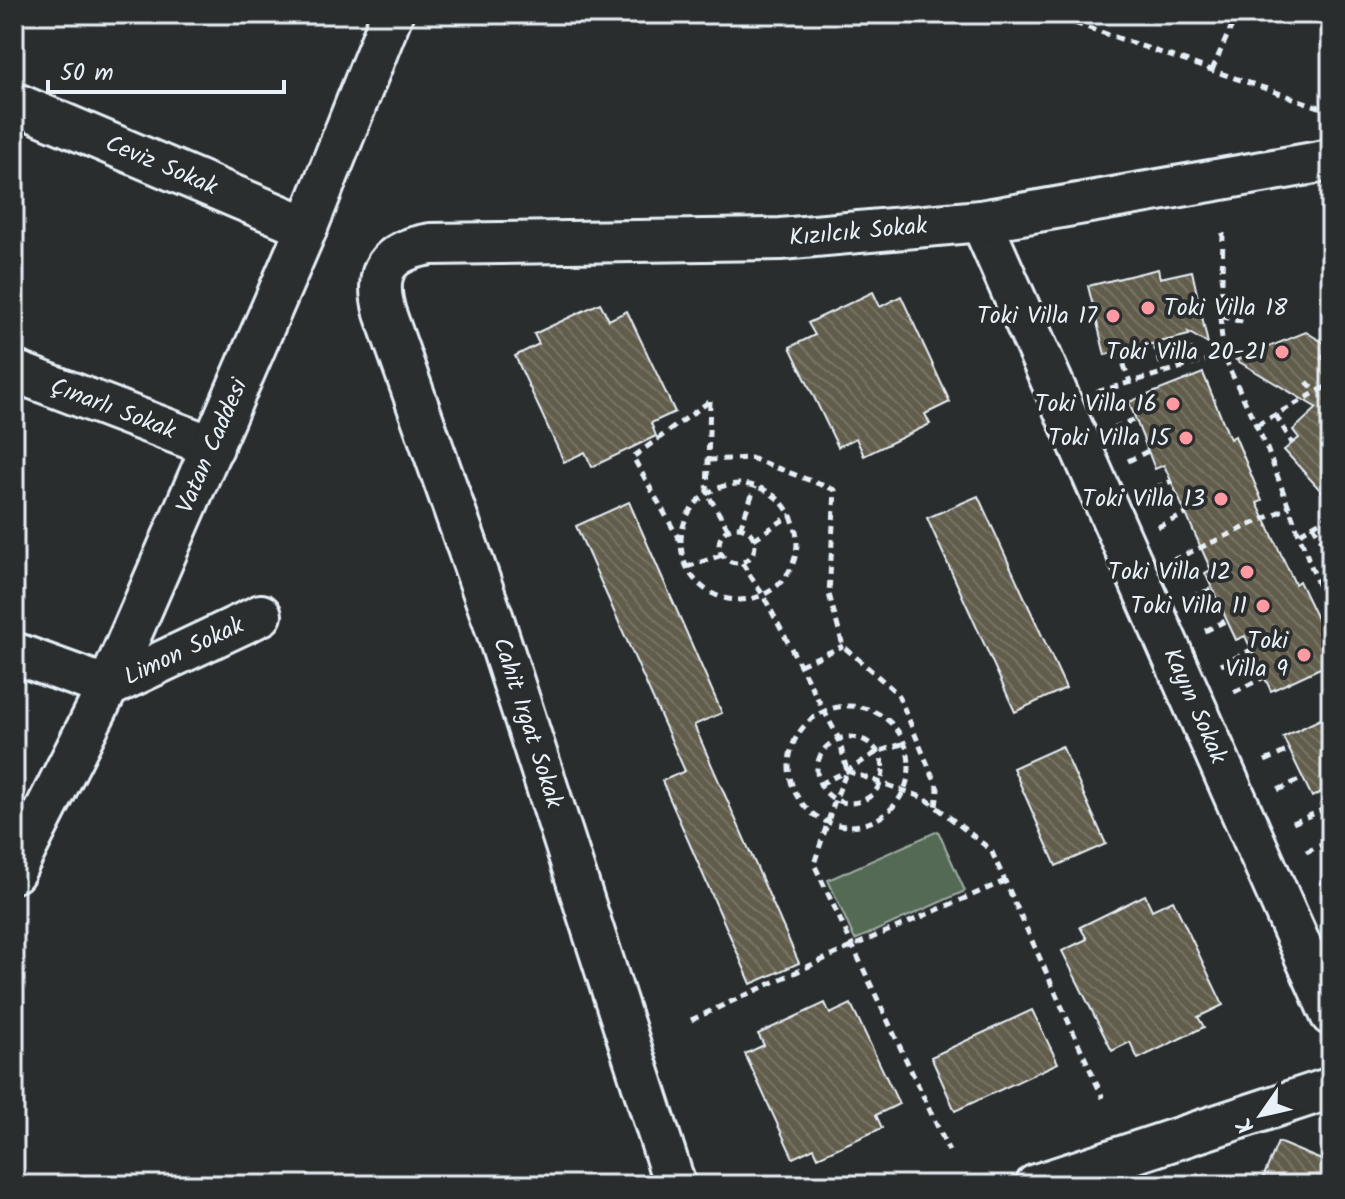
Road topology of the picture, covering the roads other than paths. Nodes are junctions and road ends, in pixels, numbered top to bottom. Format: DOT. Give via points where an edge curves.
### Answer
graph roads {
  1 [pos="392,14"];
  2 [pos="14,103"];
  3 [pos="1331,160"];
  4 [pos="981,221"];
  5 [pos="307,227"];
  6 [pos="387,264"];
  7 [pos="14,371"];
  8 [pos="213,447"];
  9 [pos="261,615"];
  10 [pos="14,653"];
  11 [pos="108,687"];
  12 [pos="14,872"];
  13 [pos="1331,1015"];
  14 [pos="1331,1088"];
  15 [pos="675,1185"];
  16 [pos="1036,1185"];
  1 -- 5 [label="street, Vatan Caddesi"];
  2 -- 5 [label="street, Ceviz Sokak"];
  3 -- 4 [label="street, Kızılcık Sokak"];
  4 -- 6 [label="street, Kızılcık Sokak" via="781,239 431,244 412,247"];
  4 -- 13 [label="street, Kayın Sokak"];
  5 -- 8 [label="street, Vatan Caddesi"];
  6 -- 15 [label="street, Cahit Irgat Sokak" via="380,281 385,313 493,619"];
  7 -- 8 [label="street, Çınarlı Sokak"];
  8 -- 11 [label="street, Vatan Caddesi"];
  9 -- 11 [label="street, Limon Sokak"];
  10 -- 11 [label="street"];
  11 -- 12 [label="street, Vatan Caddesi"];
  14 -- 16 [label="street"];
}
